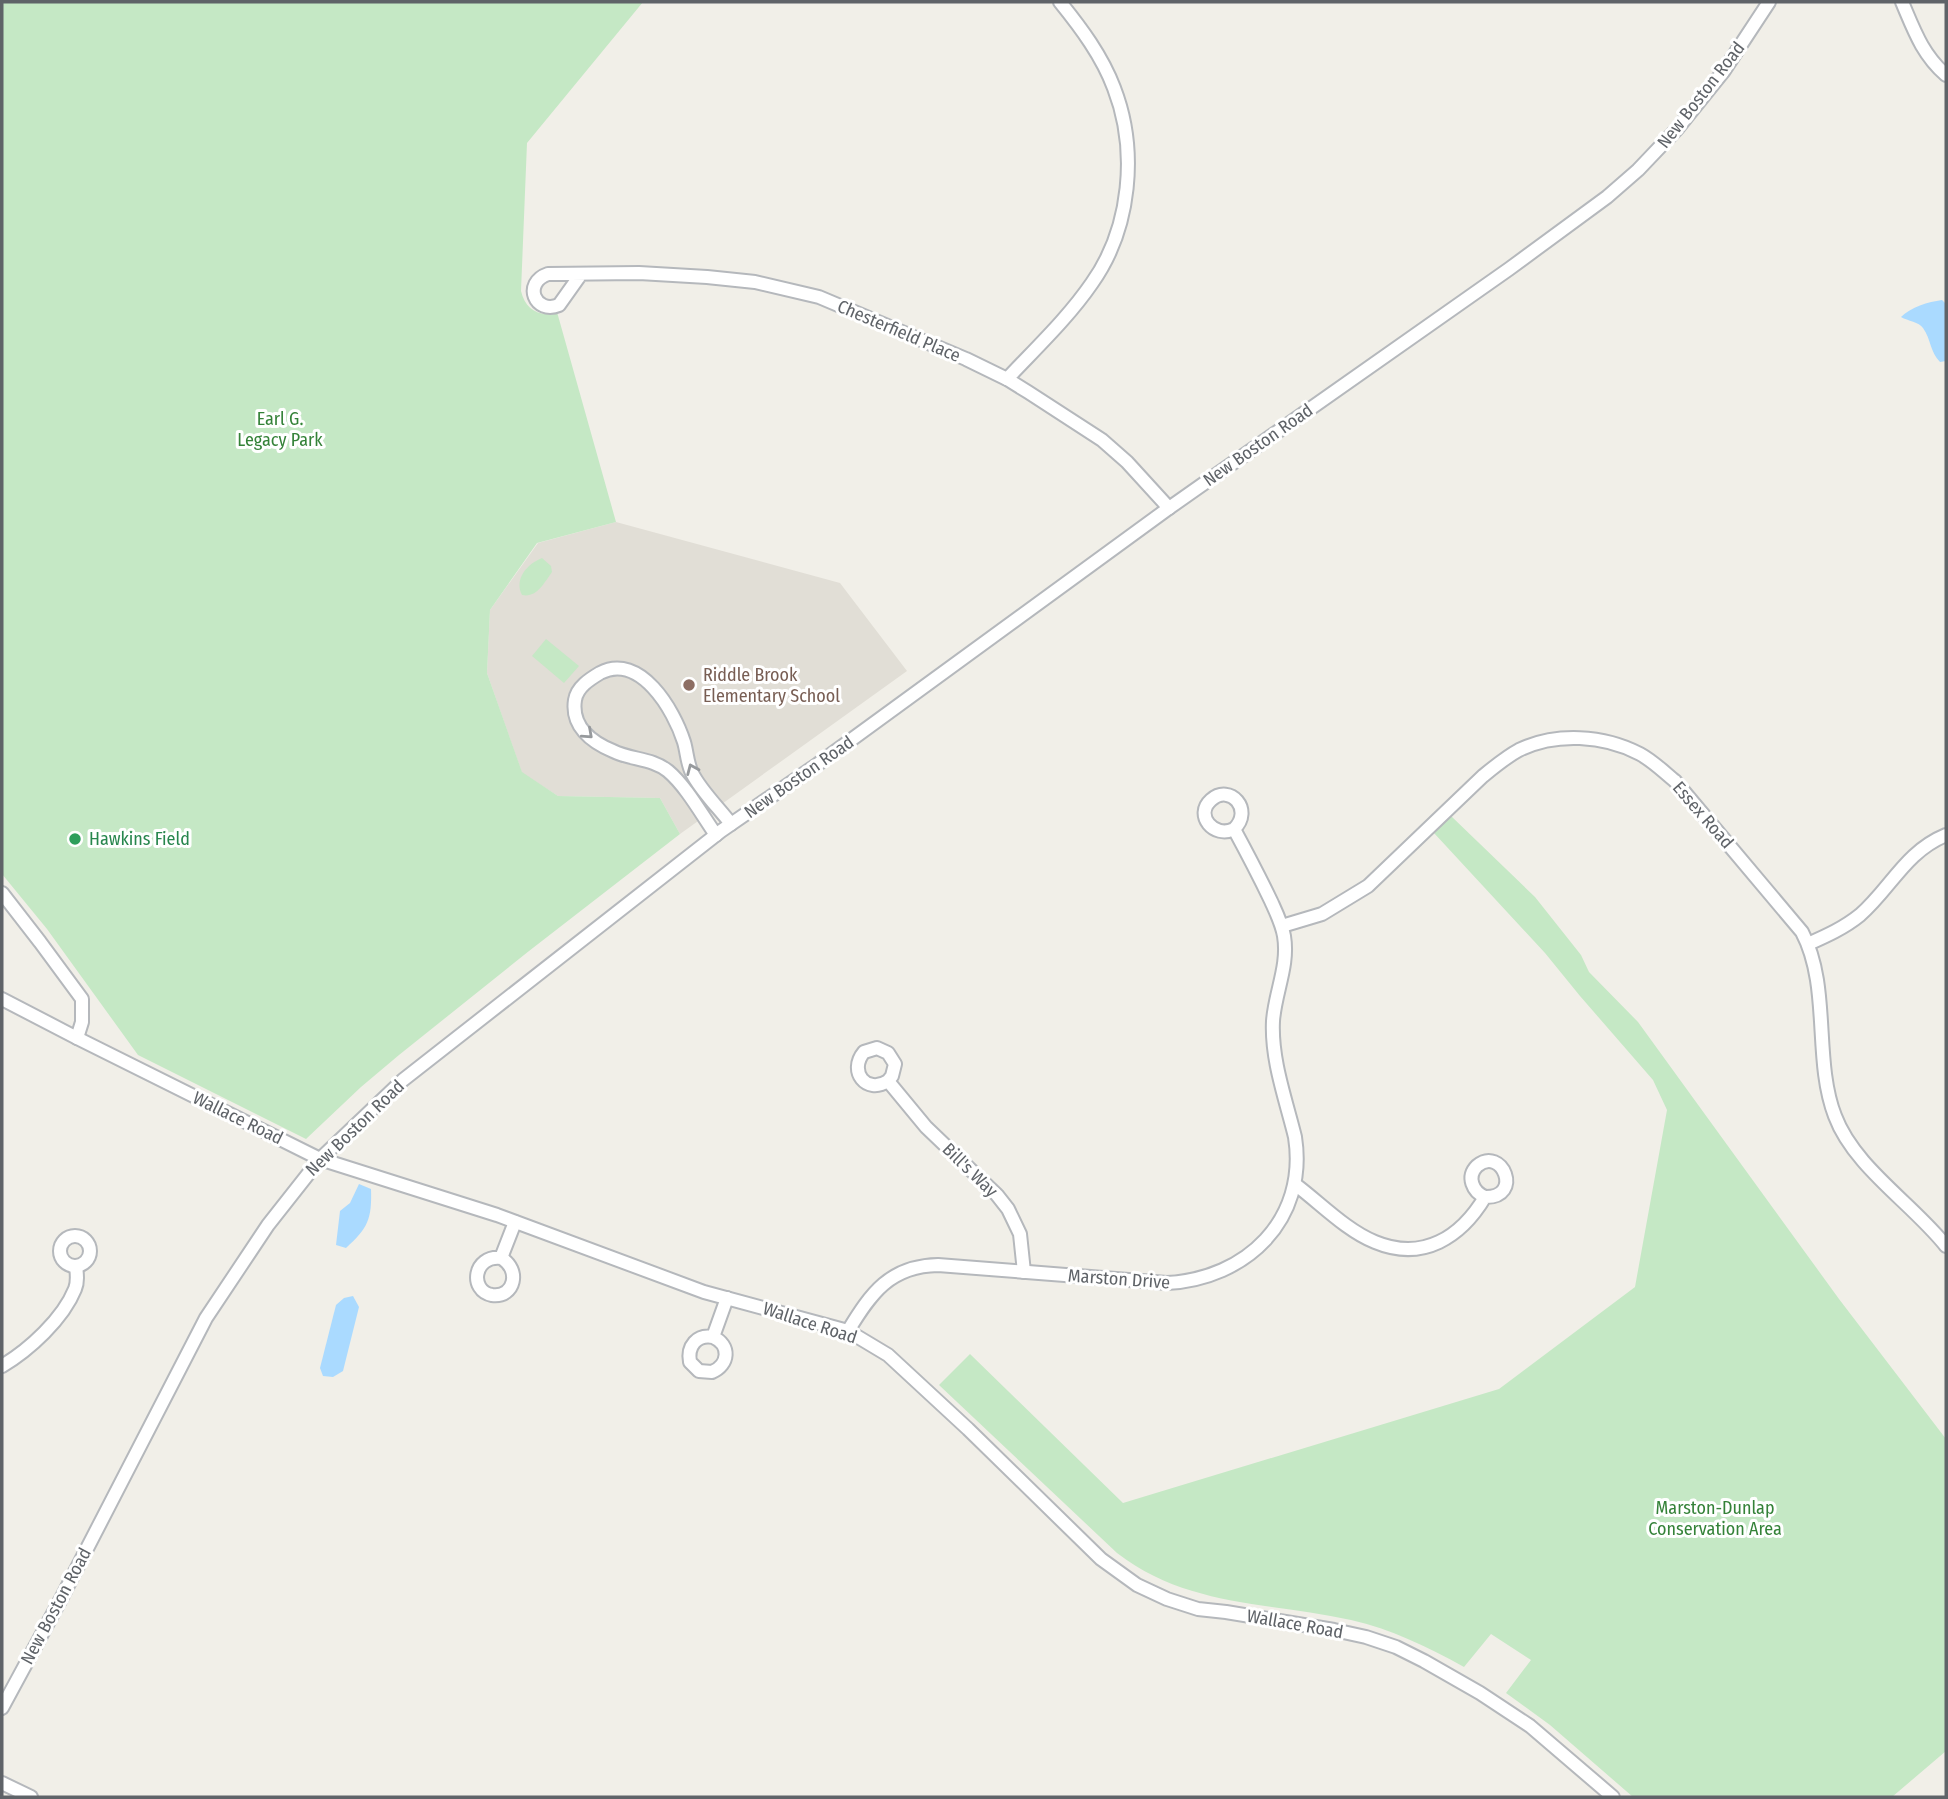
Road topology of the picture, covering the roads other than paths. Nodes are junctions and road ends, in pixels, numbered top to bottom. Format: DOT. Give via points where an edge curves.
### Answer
graph roads {
  1 [pos="1060,2"];
  2 [pos="1769,2"];
  3 [pos="1902,2"];
  4 [pos="1946,75"];
  5 [pos="582,274"];
  6 [pos="1007,379"];
  7 [pos="1169,508"];
  8 [pos="731,824"];
  9 [pos="1234,829"];
  10 [pos="716,835"];
  11 [pos="1946,835"];
  12 [pos="2,893"];
  13 [pos="1282,926"];
  14 [pos="1808,944"];
  15 [pos="2,999"];
  16 [pos="77,1038"];
  17 [pos="888,1081"];
  18 [pos="320,1159"];
  19 [pos="1296,1185"];
  20 [pos="1485,1197"];
  21 [pos="515,1222"];
  22 [pos="1946,1246"];
  23 [pos="501,1258"];
  24 [pos="76,1266"];
  25 [pos="1024,1272"];
  26 [pos="727,1298"];
  27 [pos="848,1331"];
  28 [pos="713,1337"];
  29 [pos="2,1366"];
  30 [pos="2,1708"];
  31 [pos="2,1783"];
  32 [pos="31,1797"];
  33 [pos="1613,1797"];
  1 -- 6 [label="street" via="1095,49 1114,87 1125,128 1127,192 1109,253 1094,281"];
  2 -- 7 [label="street, New Boston Road" via="1723,72 1677,129 1607,197"];
  3 -- 4 [label="street" via="1928,58"];
  5 -- 6 [label="street, Chesterfield Place" via="707,277 790,289 831,302"];
  6 -- 7 [label="street, Chesterfield Place" via="1102,440"];
  7 -- 8 [label="street, New Boston Road"];
  8 -- 10 [label="street, New Boston Road"];
  8 -- 10 [label="street, one-way" via="695,777 679,729 650,685 619,668 600,673 583,685 575,701 584,733 612,751 665,768"];
  9 -- 13 [label="street, Marston Drive"];
  10 -- 18 [label="street, New Boston Road" via="403,1080"];
  11 -- 14 [label="street" via="1919,850 1861,914"];
  12 -- 16 [label="street" via="82,999"];
  13 -- 14 [label="street, Essex Road" via="1322,914 1368,886 1483,776 1518,750 1540,742 1581,738 1641,755 1675,781 1794,920"];
  13 -- 19 [label="street, Marston Drive" via="1284,972 1273,1022 1297,1151"];
  14 -- 22 [label="street, Essex Road" via="1827,1083 1838,1124 1862,1160"];
  15 -- 16 [label="street, Wallace Road"];
  16 -- 18 [label="street, Wallace Road"];
  17 -- 25 [label="street, Bill's Way" via="926,1127 1008,1209 1020,1234"];
  18 -- 21 [label="street, Wallace Road"];
  18 -- 30 [label="street, New Boston Road" via="268,1225 206,1318"];
  19 -- 20 [label="street" via="1357,1232 1374,1242 1401,1248 1444,1240 1475,1215"];
  19 -- 25 [label="street, Marston Drive" via="1282,1218 1262,1243 1233,1266 1203,1278 1167,1283"];
  21 -- 23 [label="street"];
  21 -- 26 [label="street, Wallace Road"];
  24 -- 29 [label="street" via="75,1289 56,1318"];
  25 -- 27 [label="street, Marston Drive" via="938,1265 907,1269 881,1285"];
  26 -- 27 [label="street, Wallace Road"];
  26 -- 28 [label="street"];
  27 -- 33 [label="street, Wallace Road" via="888,1355 1101,1559 1137,1585 1198,1609 1334,1630 1396,1647 1522,1721"];
  31 -- 32 [label="street"];
}
